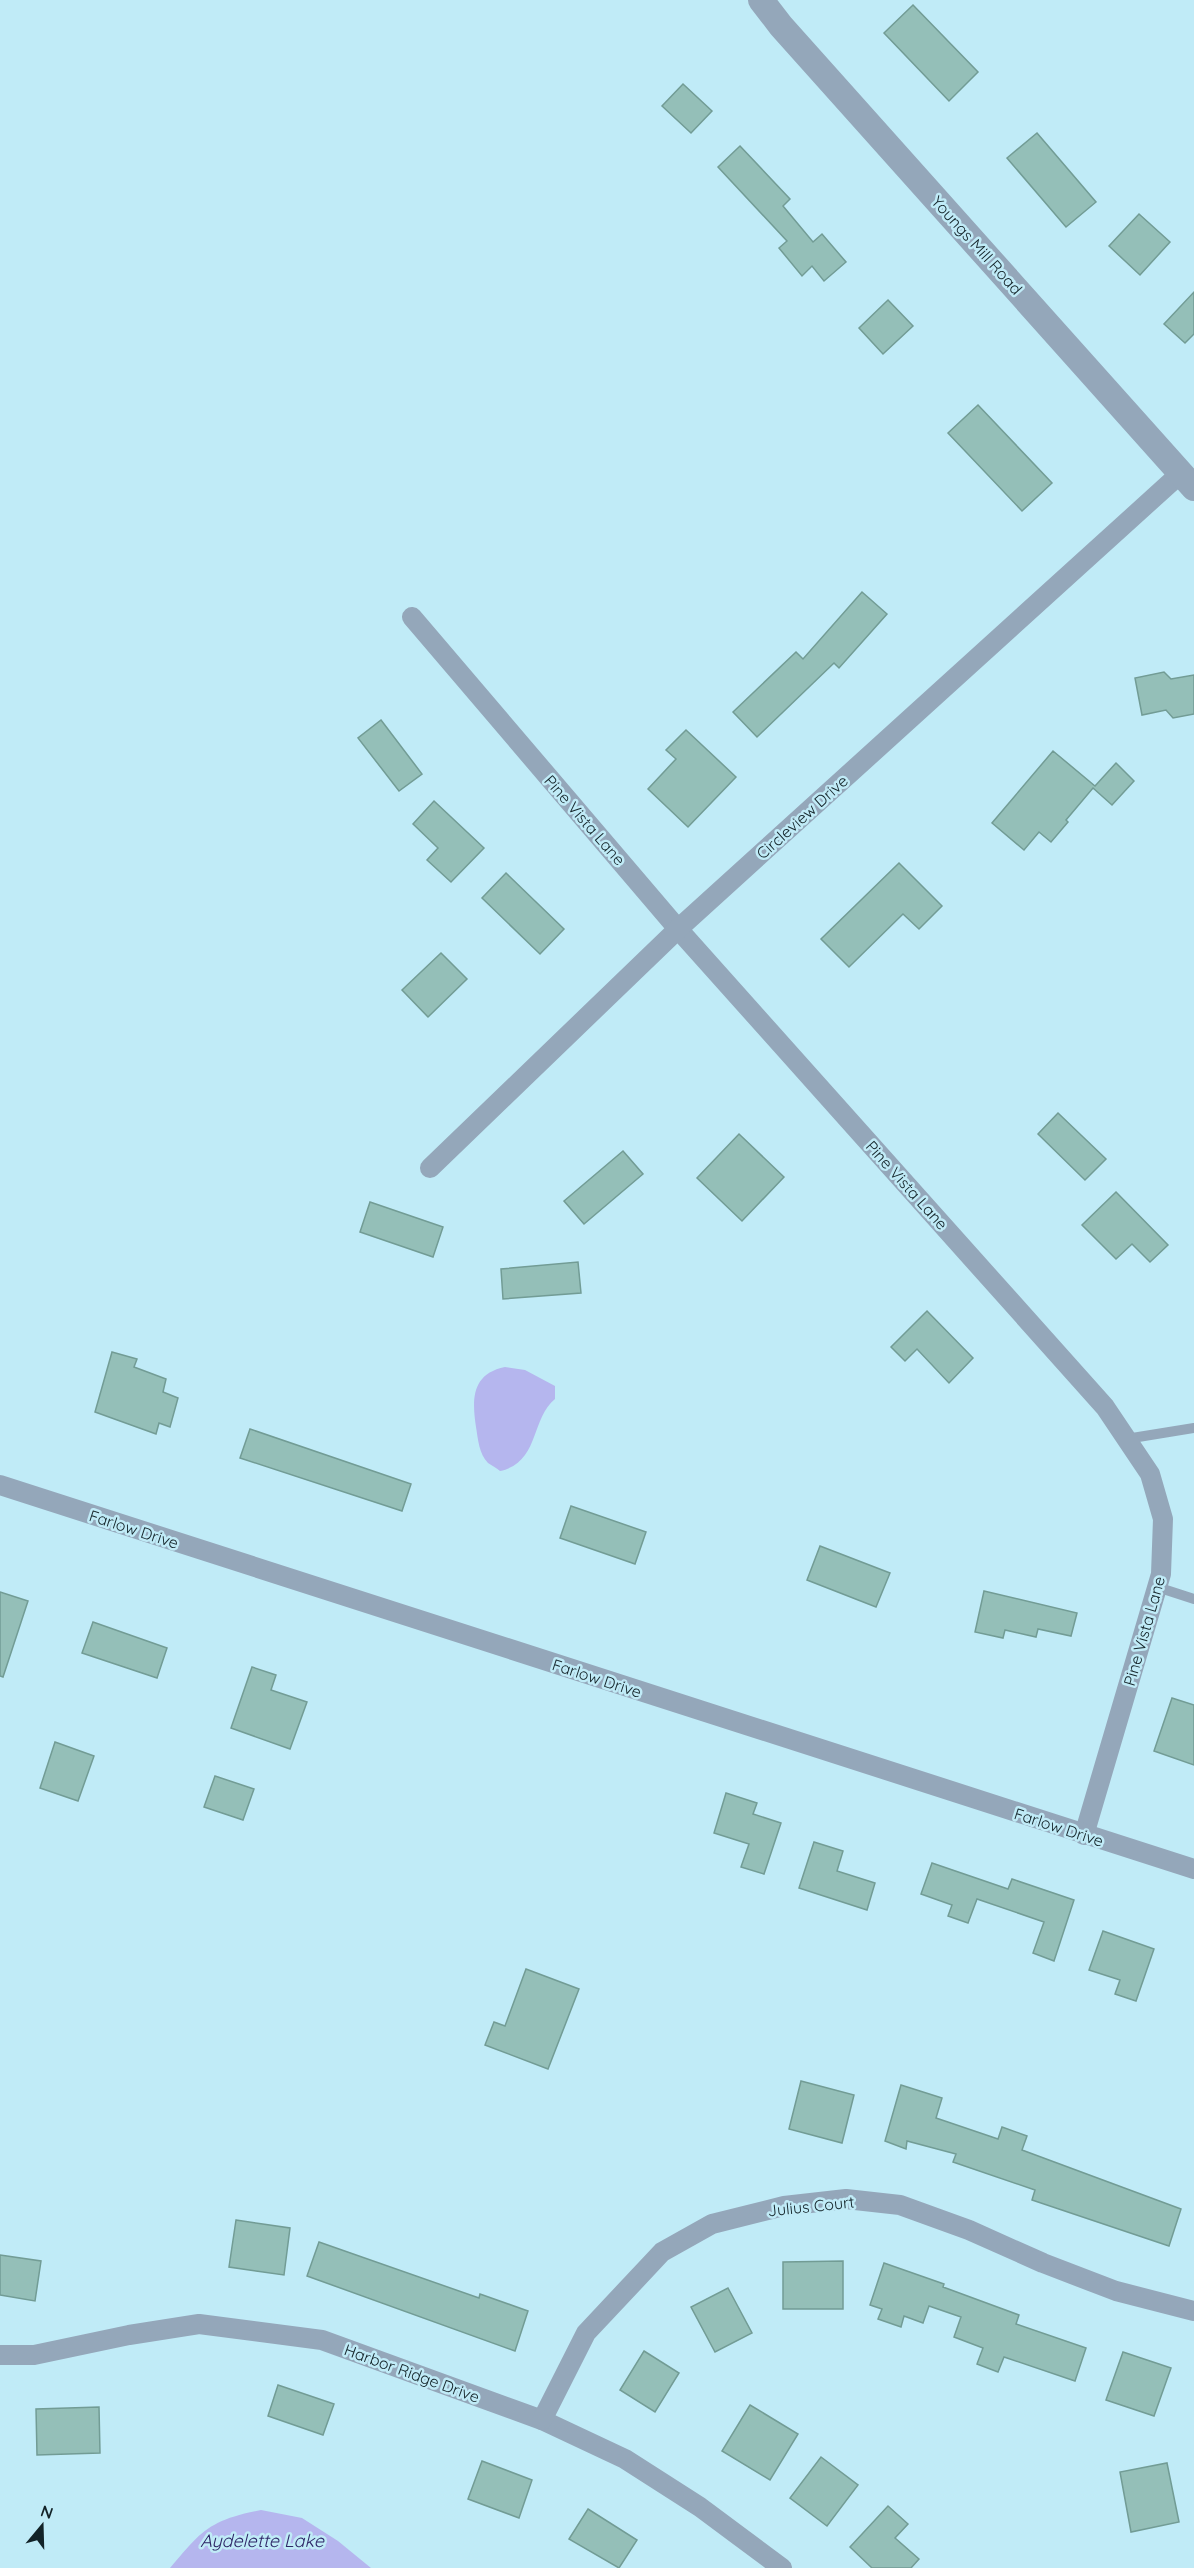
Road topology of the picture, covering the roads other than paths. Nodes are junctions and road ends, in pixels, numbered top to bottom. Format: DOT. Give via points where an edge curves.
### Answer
graph roads {
  1 [pos="761,0"];
  2 [pos="1187,481"];
  3 [pos="412,617"];
  4 [pos="678,929"];
  5 [pos="430,1168"];
  6 [pos="1194,1428"];
  7 [pos="1126,1439"];
  8 [pos="0,1485"];
  9 [pos="1157,1587"];
  10 [pos="1194,1599"];
  11 [pos="1084,1835"];
  12 [pos="1194,1869"];
  13 [pos="1194,2311"];
  14 [pos="0,2355"];
  15 [pos="543,2420"];
  16 [pos="782,2568"];
  1 -- 2 [label="street, Youngs Mill Road"];
  2 -- 4 [label="street, Circleview Drive"];
  3 -- 4 [label="street, Pine Vista Lane"];
  4 -- 5 [label="street, Circleview Drive"];
  4 -- 7 [label="street, Pine Vista Lane" via="1105,1407"];
  6 -- 7 [label="lane"];
  7 -- 9 [label="street, Pine Vista Lane" via="1149,1474 1162,1519 1161,1574"];
  8 -- 11 [label="street, Farlow Drive"];
  9 -- 10 [label="lane"];
  9 -- 11 [label="street, Pine Vista Lane"];
  11 -- 12 [label="street, Farlow Drive"];
  13 -- 15 [label="street, Julius Court" via="1116,2290 900,2205 846,2199 784,2205 712,2224 662,2252 586,2333"];
  14 -- 15 [label="street, Harbor Ridge Drive" via="34,2355 199,2324 322,2340"];
  15 -- 16 [label="street, Harbor Ridge Drive" via="625,2459 700,2507"];
}
